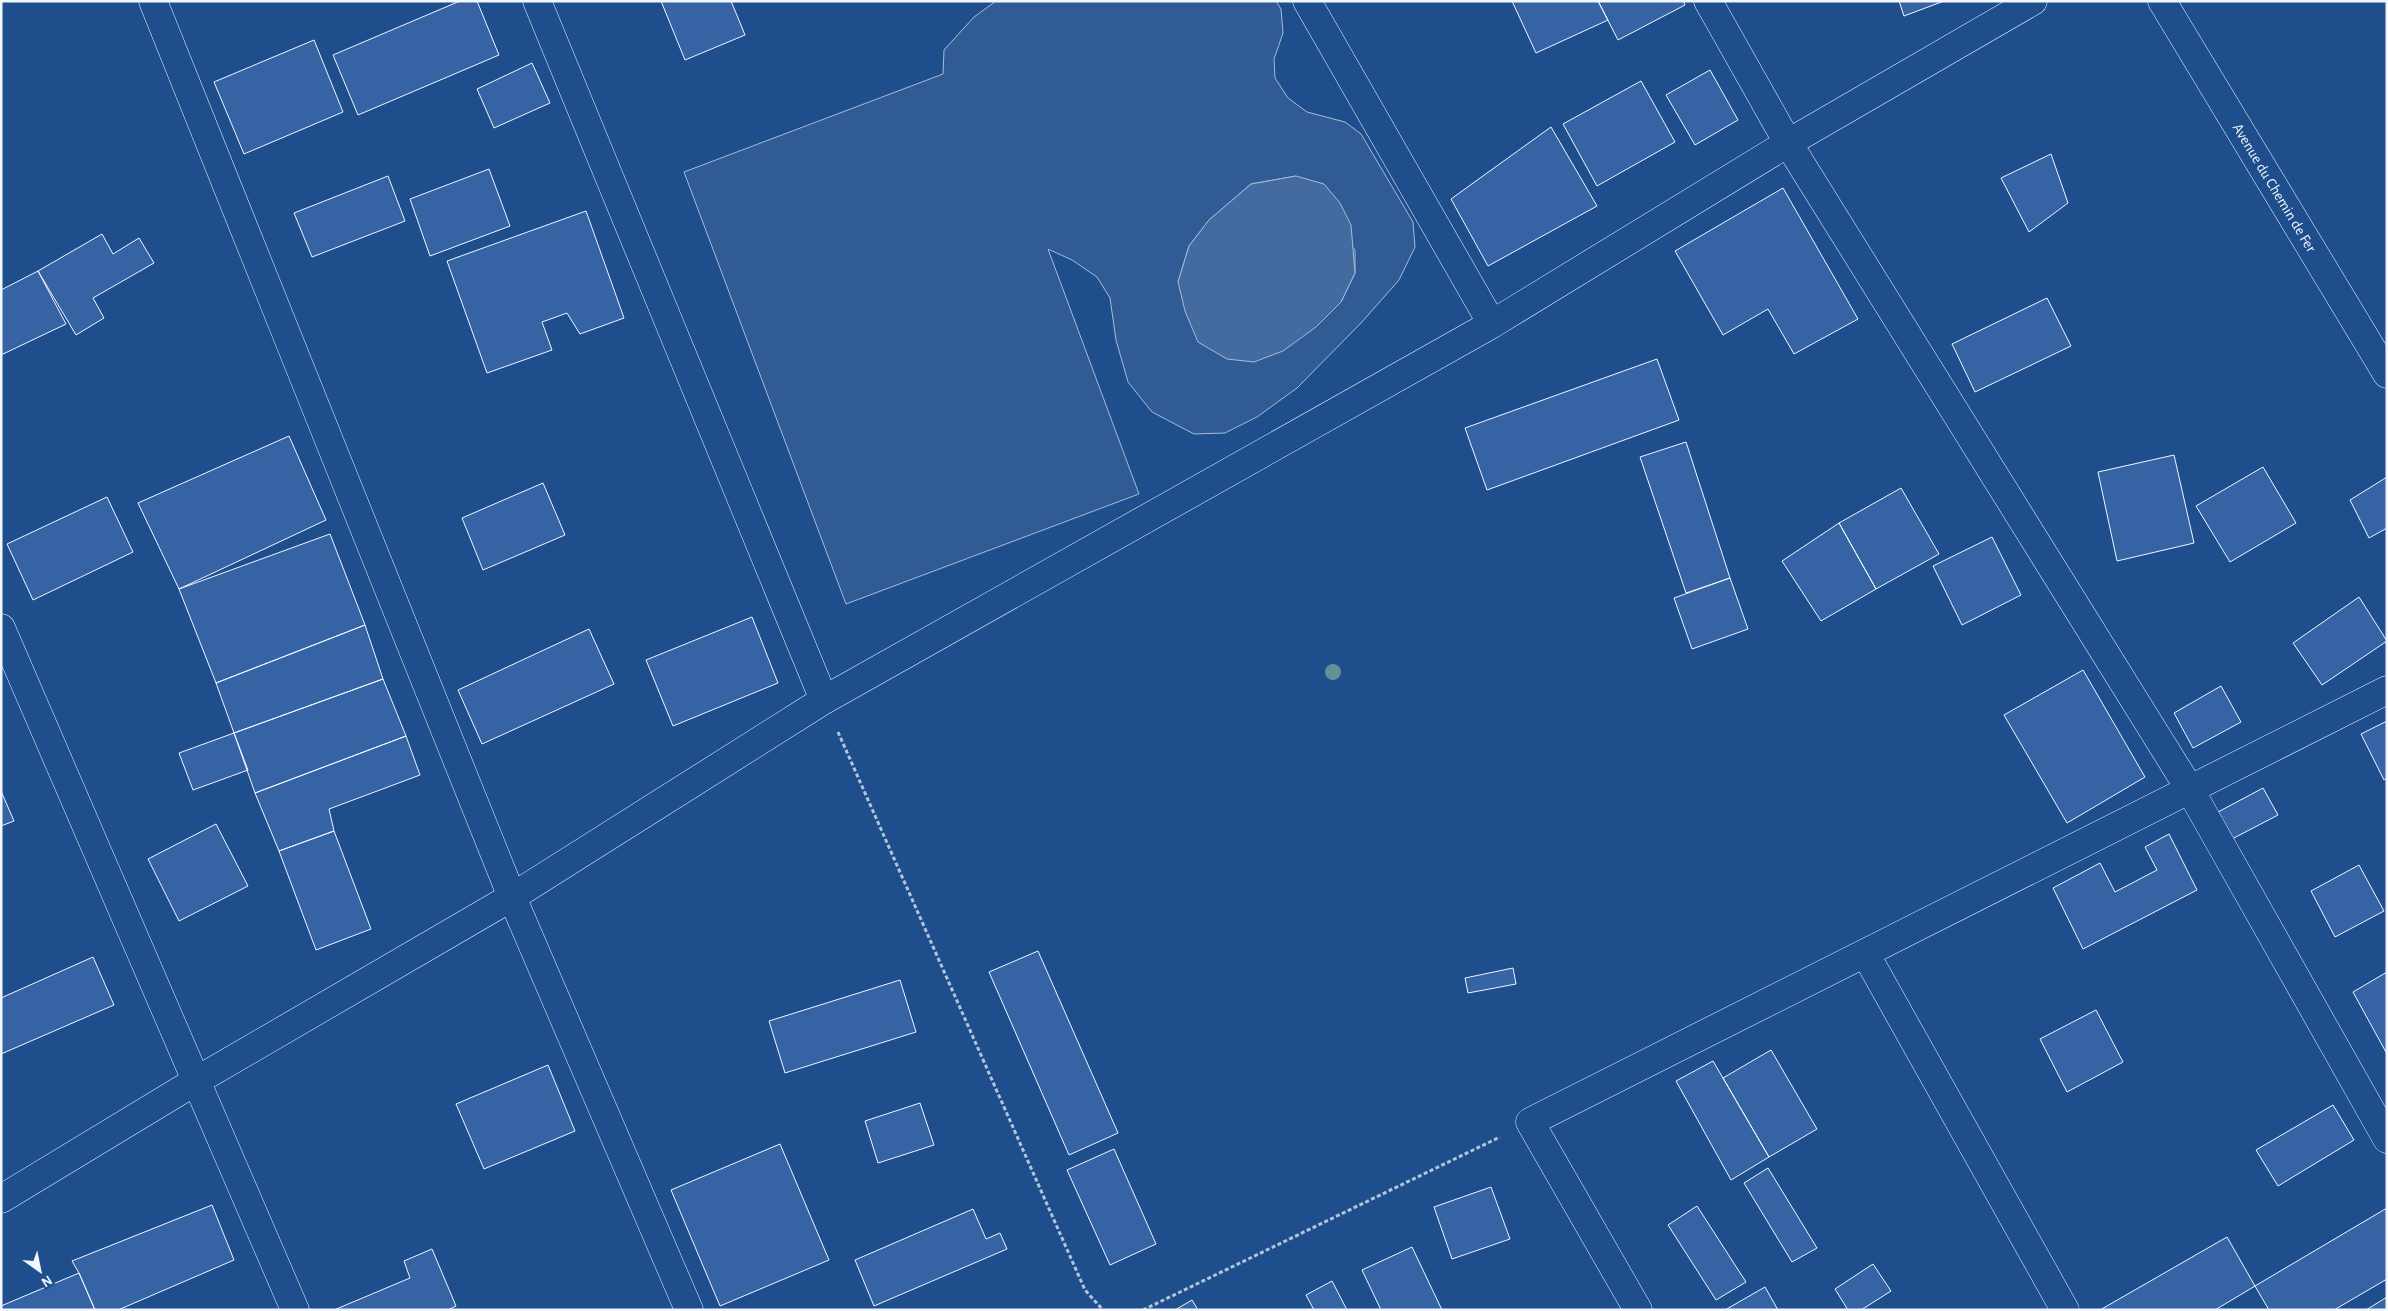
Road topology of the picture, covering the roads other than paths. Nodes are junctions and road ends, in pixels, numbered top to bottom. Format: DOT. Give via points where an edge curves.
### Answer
graph roads {
  1 [pos="153,1"];
  2 [pos="537,1"];
  3 [pos="1307,1"];
  4 [pos="1708,1"];
  5 [pos="2033,1"];
  6 [pos="2162,1"];
  7 [pos="1788,143"];
  8 [pos="1492,324"];
  9 [pos="2387,374"];
  10 [pos="1,628"];
  11 [pos="2387,690"];
  12 [pos="824,700"];
  13 [pos="2189,788"];
  14 [pos="512,897"];
  15 [pos="1866,953"];
  16 [pos="196,1081"];
  17 [pos="2387,1139"];
  18 [pos="1,1199"];
  19 [pos="295,1310"];
  20 [pos="689,1310"];
  21 [pos="1638,1310"];
  22 [pos="2065,1310"];
  1 -- 14 [label="street"];
  2 -- 12 [label="street"];
  3 -- 8 [label="street"];
  4 -- 7 [label="street"];
  5 -- 7 [label="street"];
  6 -- 9 [label="street, Avenue du Chemin de Fer"];
  7 -- 8 [label="street"];
  7 -- 13 [label="street"];
  8 -- 12 [label="street"];
  10 -- 16 [label="street"];
  11 -- 13 [label="street"];
  12 -- 14 [label="street"];
  13 -- 15 [label="street"];
  13 -- 17 [label="street"];
  14 -- 16 [label="street"];
  14 -- 20 [label="street"];
  15 -- 21 [label="street" via="1530,1122"];
  15 -- 22 [label="street"];
  16 -- 18 [label="street"];
  16 -- 19 [label="street"];
}
